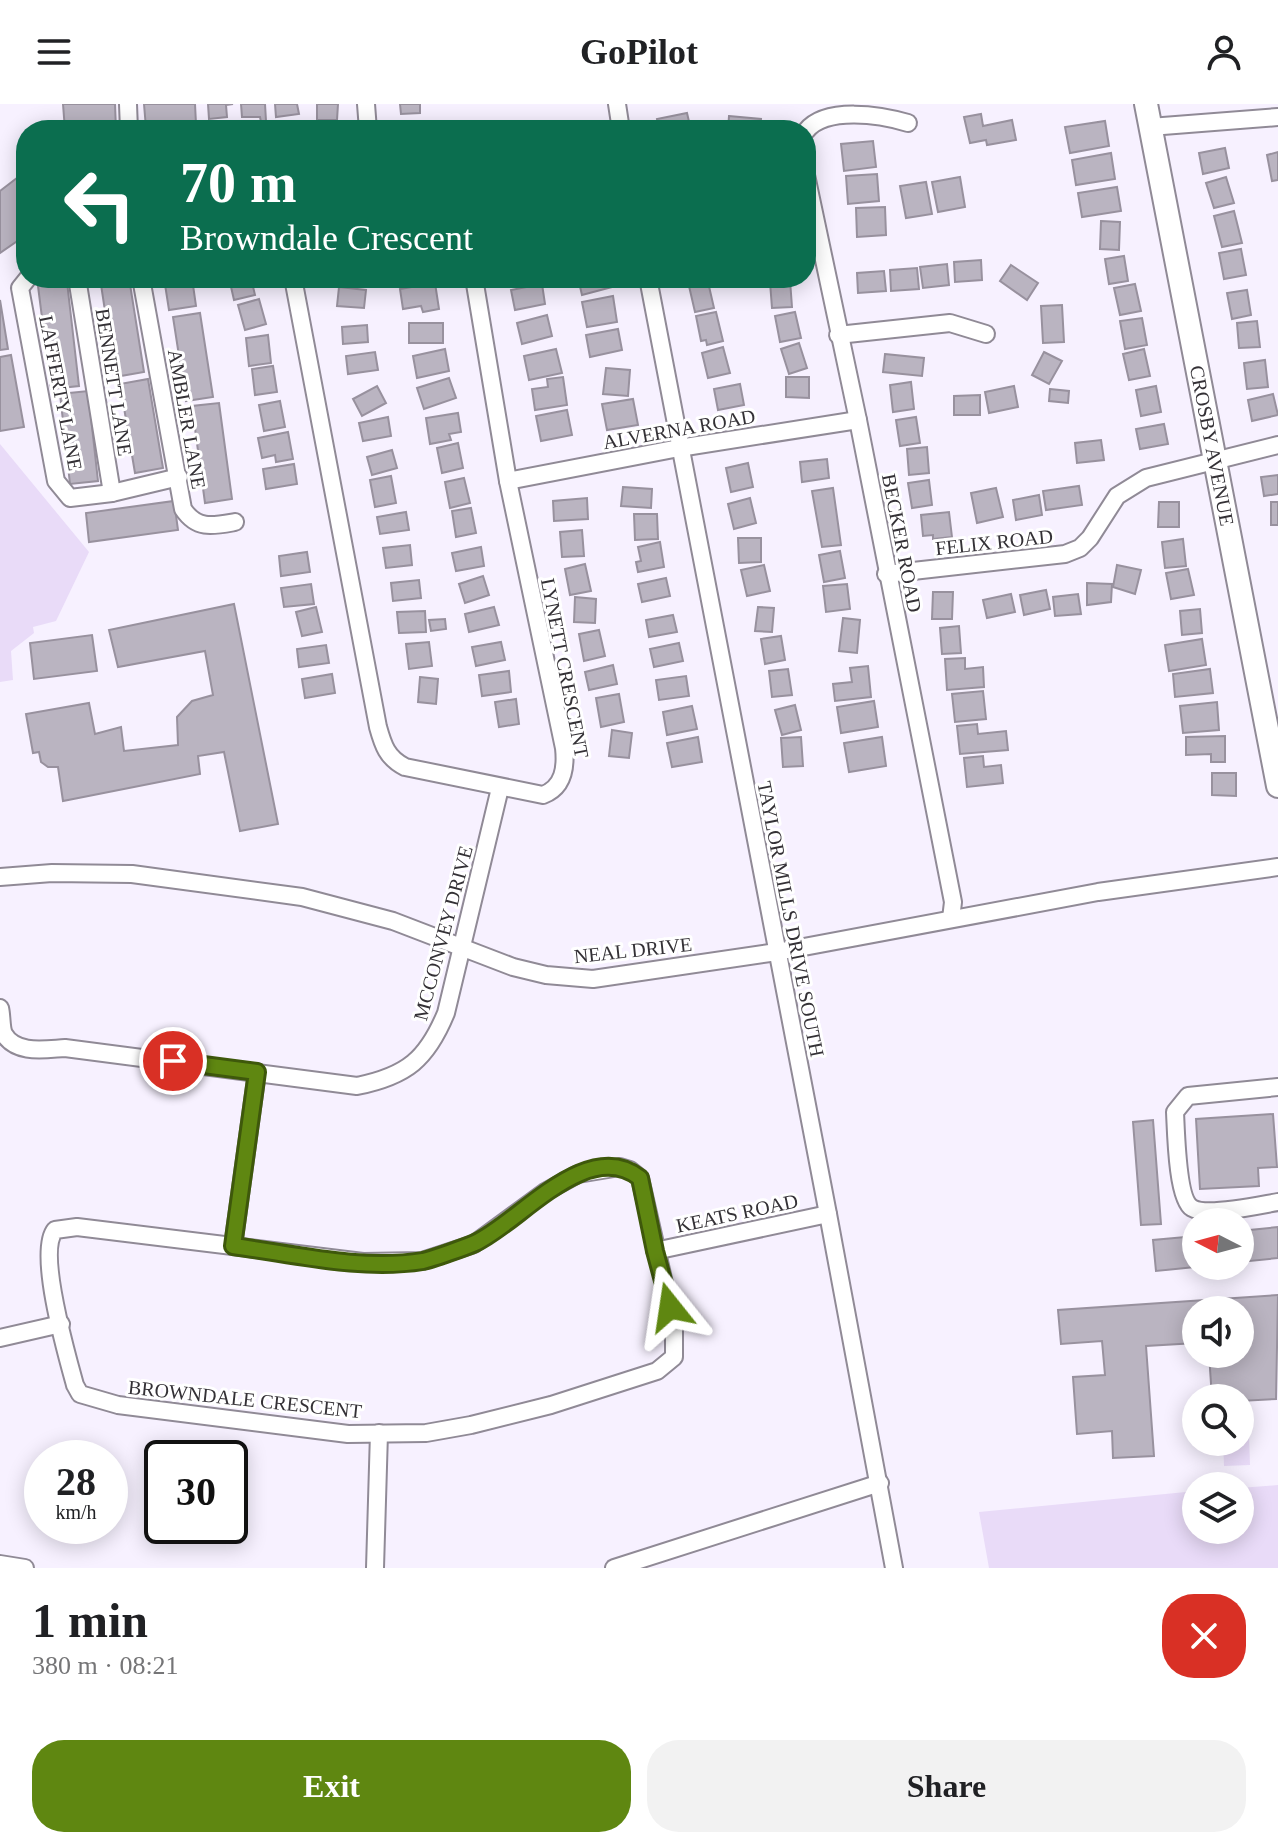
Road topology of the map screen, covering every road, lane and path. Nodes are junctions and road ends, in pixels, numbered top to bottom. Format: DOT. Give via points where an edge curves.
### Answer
graph roads {
  1 [pos="1146,104"];
  2 [pos="1278,117"];
  3 [pos="816,121"];
  4 [pos="908,123"];
  5 [pos="1150,127"];
  6 [pos="816,225"];
  7 [pos="20,288"];
  8 [pos="79,288"];
  9 [pos="143,288"];
  10 [pos="295,288"];
  11 [pos="476,288"];
  12 [pos="650,288"];
  13 [pos="986,334"];
  14 [pos="838,335"];
  15 [pos="858,420"];
  16 [pos="1278,445"];
  17 [pos="679,448"];
  18 [pos="1214,462"];
  19 [pos="179,477"];
  20 [pos="508,481"];
  21 [pos="112,493"];
  22 [pos="235,522"];
  23 [pos="886,574"];
  24 [pos="1278,786"];
  25 [pos="500,788"];
  26 [pos="1278,867"];
  27 [pos="0,877"];
  28 [pos="951,919"];
  29 [pos="463,950"];
  30 [pos="777,952"];
  31 [pos="0,1008"];
  32 [pos="257,1072"];
  33 [pos="1278,1087"];
  34 [pos="1278,1202"];
  35 [pos="828,1214"];
  36 [pos="233,1246"];
  37 [pos="655,1251"];
  38 [pos="61,1324"];
  39 [pos="0,1338"];
  40 [pos="379,1433"];
  41 [pos="880,1483"];
  42 [pos="0,1564"];
  43 [pos="25,1568"];
  44 [pos="375,1568"];
  45 [pos="614,1568"];
  46 [pos="894,1568"];
  1 -- 5 [label="street, CROSBY AVENUE"];
  2 -- 5 [label="street"];
  3 -- 4 [label="street" via="883,116"];
  5 -- 18 [label="street, CROSBY AVENUE"];
  6 -- 14 [label="street, BECKER ROAD"];
  7 -- 21 [label="street, LAFFERTY LANE" via="56,481 70,498"];
  8 -- 21 [label="street, BENNETT LANE"];
  9 -- 19 [label="street, AMBLER LANE"];
  10 -- 25 [label="street, LYNETT CRESCENT" via="384,747 405,767"];
  11 -- 20 [label="street, LYNETT CRESCENT"];
  12 -- 17 [label="street, TAYLOR MILLS DRIVE SOUTH"];
  13 -- 14 [label="street" via="950,323"];
  14 -- 15 [label="street, BECKER ROAD"];
  15 -- 17 [label="street, ALVERNA ROAD"];
  15 -- 23 [label="street, BECKER ROAD"];
  16 -- 18 [label="street"];
  17 -- 20 [label="street, ALVERNA ROAD"];
  17 -- 30 [label="street, TAYLOR MILLS DRIVE SOUTH"];
  18 -- 23 [label="street, FELIX ROAD" via="1146,478 1127,488 1090,538 1065,554"];
  18 -- 24 [label="street, CROSBY AVENUE"];
  19 -- 21 [label="street, LAFFERTY LANE"];
  19 -- 22 [label="street, AMBLER LANE" via="183,509 190,519 205,527"];
  20 -- 25 [label="street, LYNETT CRESCENT" via="566,765 552,792"];
  23 -- 28 [label="street, BECKER ROAD" via="953,902"];
  25 -- 29 [label="street, MCCONVEY DRIVE"];
  26 -- 28 [label="street, NEAL DRIVE"];
  27 -- 29 [label="street, NEAL DRIVE" via="132,874 302,897 393,921"];
  28 -- 30 [label="street, NEAL DRIVE"];
  29 -- 30 [label="street, NEAL DRIVE" via="546,975 593,979"];
  29 -- 32 [label="street, MCCONVEY DRIVE" via="446,1013 431,1045 400,1074 357,1086"];
  30 -- 35 [label="street, TAYLOR MILLS DRIVE SOUTH"];
  31 -- 32 [label="street, MCCONVEY DRIVE" via="4,1033 15,1046"];
  32 -- 36 [label="street"];
  33 -- 34 [label="street" via="1188,1096 1175,1112 1181,1182 1185,1202 1193,1210"];
  35 -- 37 [label="street, KEATS ROAD"];
  35 -- 41 [label="street, TAYLOR MILLS DRIVE SOUTH"];
  36 -- 37 [label="street, BROWNDALE CRESCENT" via="363,1262 422,1261 474,1244 578,1174 620,1167 640,1178"];
  36 -- 38 [label="street, BROWNDALE CRESCENT" via="77,1227 55,1230 48,1267"];
  37 -- 40 [label="street, BROWNDALE CRESCENT" via="676,1345 674,1357 657,1371 471,1425 426,1433"];
  38 -- 39 [label="street"];
  38 -- 40 [label="street, BROWNDALE CRESCENT" via="75,1385 88,1397 129,1407 348,1434"];
  40 -- 44 [label="street"];
  41 -- 45 [label="street"];
  41 -- 46 [label="street, TAYLOR MILLS DRIVE SOUTH"];
  42 -- 43 [label="street"];
}
